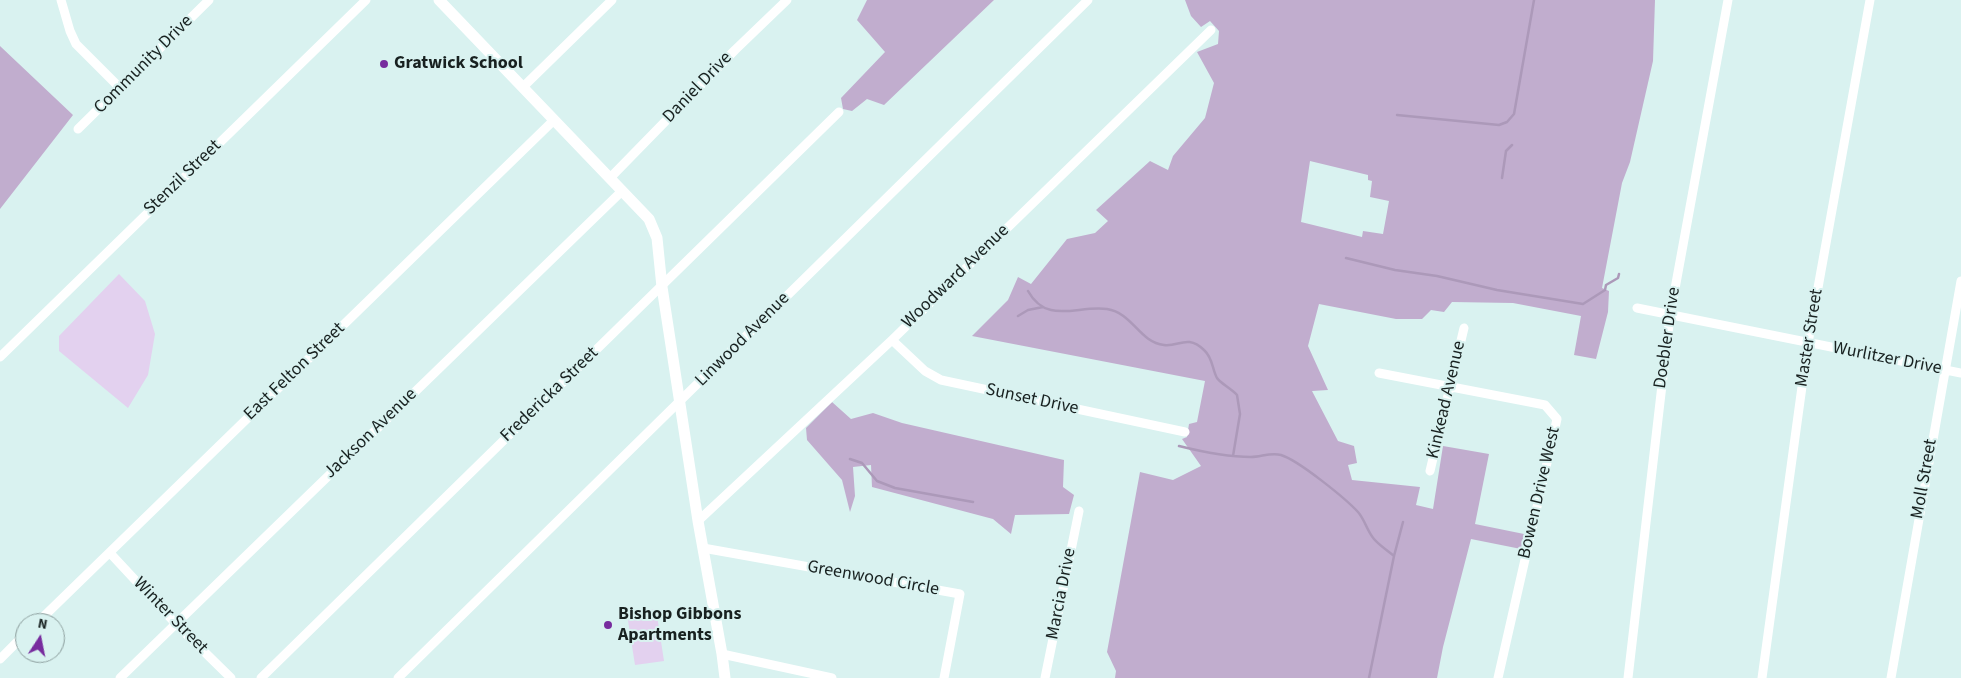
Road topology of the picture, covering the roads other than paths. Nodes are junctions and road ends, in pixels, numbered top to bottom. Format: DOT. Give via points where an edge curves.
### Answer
graph roads {
  1 [pos="61,0"];
  2 [pos="209,0"];
  3 [pos="366,0"];
  4 [pos="439,0"];
  5 [pos="612,0"];
  6 [pos="787,0"];
  7 [pos="1088,0"];
  8 [pos="1728,0"];
  9 [pos="1870,0"];
  10 [pos="1210,30"];
  11 [pos="523,87"];
  12 [pos="120,88"];
  13 [pos="839,112"];
  14 [pos="554,120"];
  15 [pos="78,129"];
  16 [pos="610,178"];
  17 [pos="622,190"];
  18 [pos="1961,281"];
  19 [pos="662,286"];
  20 [pos="1637,308"];
  21 [pos="1670,316"];
  22 [pos="1464,328"];
  23 [pos="892,340"];
  24 [pos="1808,343"];
  25 [pos="0,356"];
  26 [pos="1944,370"];
  27 [pos="1379,373"];
  28 [pos="1961,373"];
  29 [pos="1451,387"];
  30 [pos="680,402"];
  31 [pos="1185,432"];
  32 [pos="1430,471"];
  33 [pos="1079,511"];
  34 [pos="698,521"];
  35 [pos="702,548"];
  36 [pos="110,553"];
  37 [pos="47,613"];
  38 [pos="176,624"];
  39 [pos="15,644"];
  40 [pos="722,654"];
  41 [pos="0,659"];
  42 [pos="120,678"];
  43 [pos="231,678"];
  44 [pos="261,678"];
  45 [pos="398,678"];
  46 [pos="725,678"];
  47 [pos="832,678"];
  48 [pos="944,678"];
  49 [pos="1045,678"];
  50 [pos="1498,678"];
  51 [pos="1628,678"];
  52 [pos="1762,678"];
  53 [pos="1891,678"];
  1 -- 12 [label="street" via="76,44"];
  2 -- 12 [label="street, Community Drive"];
  3 -- 25 [label="street, Stenzil Street"];
  4 -- 11 [label="street"];
  5 -- 11 [label="street"];
  6 -- 16 [label="street, Daniel Drive"];
  7 -- 30 [label="street, Linwood Avenue"];
  8 -- 21 [label="street, Doebler Drive"];
  9 -- 24 [label="street, Master Street"];
  10 -- 23 [label="street, Woodward Avenue"];
  11 -- 14 [label="street"];
  12 -- 15 [label="street, Community Drive"];
  13 -- 19 [label="street, Fredericka Street"];
  14 -- 16 [label="street"];
  14 -- 36 [label="street, East Felton Street"];
  16 -- 17 [label="street"];
  17 -- 19 [label="street" via="648,219 657,238"];
  17 -- 38 [label="street, Jackson Avenue"];
  18 -- 26 [label="street, Moll Street"];
  19 -- 30 [label="street"];
  19 -- 44 [label="street, Fredericka Street"];
  20 -- 21 [label="street, Wurlitzer Drive"];
  21 -- 24 [label="street, Wurlitzer Drive"];
  21 -- 51 [label="street, Doebler Drive"];
  22 -- 29 [label="street, Kinkead Avenue"];
  23 -- 31 [label="street, Sunset Drive" via="925,371 941,380"];
  23 -- 34 [label="street, Woodward Avenue"];
  24 -- 26 [label="street, Wurlitzer Drive"];
  24 -- 52 [label="street, Master Street"];
  26 -- 28 [label="street, Wurlitzer Drive"];
  26 -- 53 [label="street, Moll Street"];
  27 -- 29 [label="street"];
  29 -- 32 [label="street, Kinkead Avenue"];
  29 -- 50 [label="street, Bowen Drive West" via="1545,405 1557,419"];
  30 -- 34 [label="street"];
  30 -- 45 [label="street, Linwood Avenue"];
  33 -- 49 [label="street, Marcia Drive"];
  34 -- 35 [label="street"];
  35 -- 40 [label="street"];
  35 -- 48 [label="street, Greenwood Circle" via="960,594"];
  36 -- 37 [label="street, East Felton Street"];
  36 -- 38 [label="street, Winter Street"];
  38 -- 42 [label="street, Jackson Avenue"];
  38 -- 43 [label="street, Winter Street"];
  39 -- 41 [label="street"];
  40 -- 46 [label="street"];
  40 -- 47 [label="street"];
}
